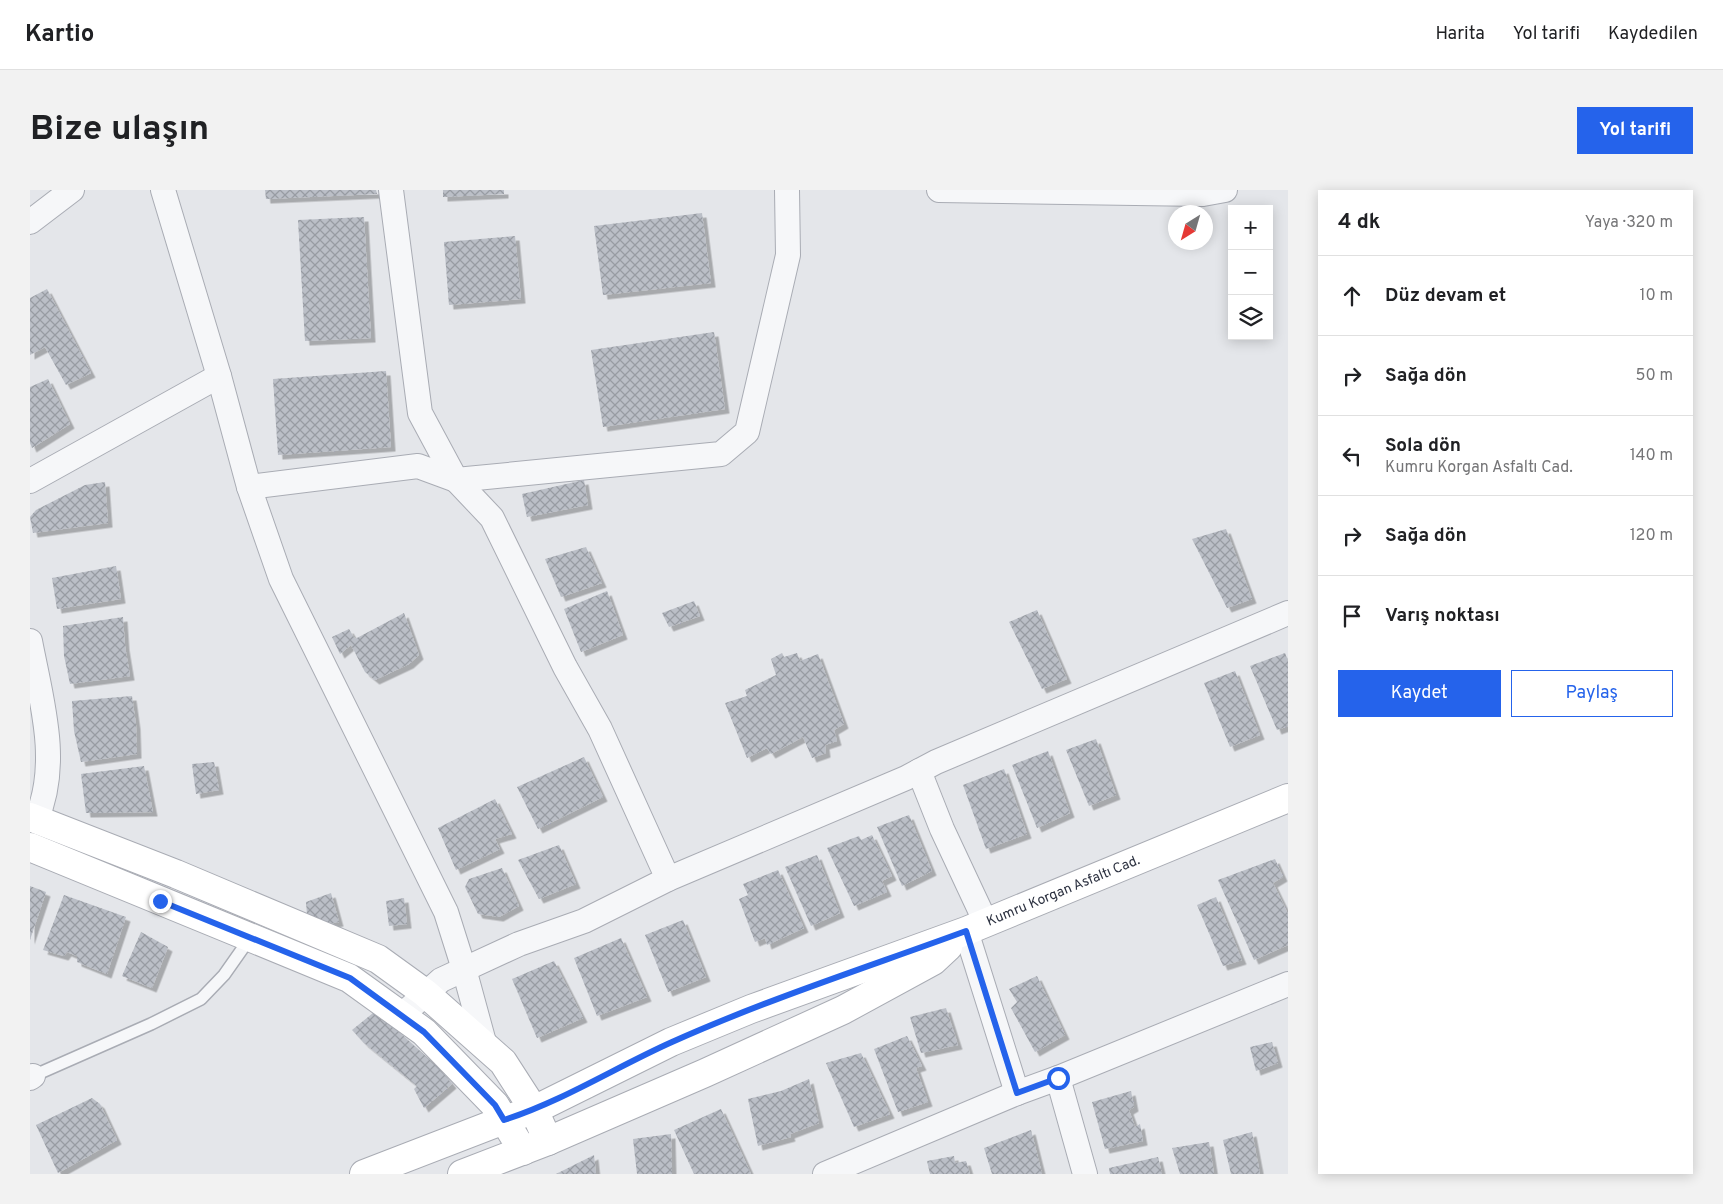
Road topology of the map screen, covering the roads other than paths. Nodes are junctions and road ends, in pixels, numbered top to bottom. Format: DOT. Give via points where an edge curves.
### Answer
graph roads {
  1 [pos="72,190"];
  2 [pos="163,190"];
  3 [pos="391,190"];
  4 [pos="787,190"];
  5 [pos="939,190"];
  6 [pos="1225,190"];
  7 [pos="30,222"];
  8 [pos="219,376"];
  9 [pos="456,480"];
  10 [pos="30,481"];
  11 [pos="249,487"];
  12 [pos="1288,613"];
  13 [pos="30,641"];
  14 [pos="919,771"];
  15 [pos="1288,798"];
  16 [pos="31,832"];
  17 [pos="168,871"];
  18 [pos="668,879"];
  19 [pos="160,901"];
  20 [pos="976,927"];
  21 [pos="250,938"];
  22 [pos="464,969"];
  23 [pos="1288,984"];
  24 [pos="425,993"];
  25 [pos="402,1014"];
  26 [pos="485,1046"];
  27 [pos="31,1076"];
  28 [pos="1058,1078"];
  29 [pos="1017,1093"];
  30 [pos="534,1110"];
  31 [pos="504,1120"];
  32 [pos="536,1146"];
  33 [pos="364,1174"];
  34 [pos="462,1174"];
  35 [pos="825,1174"];
  36 [pos="1085,1174"];
  1 -- 7 [label="street"];
  2 -- 8 [label="street"];
  3 -- 9 [label="street" via="420,414"];
  4 -- 9 [label="street" via="788,255 747,432 721,454"];
  5 -- 6 [label="street" via="1203,194"];
  8 -- 10 [label="street"];
  8 -- 11 [label="street"];
  9 -- 11 [label="street" via="418,466"];
  9 -- 18 [label="street" via="492,518 565,667 600,730"];
  11 -- 22 [label="street" via="281,579 446,912"];
  12 -- 14 [label="street"];
  13 -- 16 [label="street" via="48,742 46,788"];
  14 -- 18 [label="street"];
  14 -- 20 [label="street"];
  15 -- 20 [label="main road, Kumru Korgan Asfaltı Cad."];
  16 -- 17 [label="main road"];
  16 -- 19 [label="main road"];
  17 -- 19 [label="main road"];
  17 -- 24 [label="main road" via="378,960"];
  18 -- 22 [label="street" via="584,921 519,944"];
  19 -- 21 [label="main road"];
  20 -- 29 [label="street"];
  20 -- 30 [label="main road, Kumru Korgan Asfaltı Cad." via="742,1012 671,1042"];
  20 -- 32 [label="main road" via="933,961 843,1010"];
  21 -- 25 [label="main road" via="350,978"];
  21 -- 27 [label="lane" via="224,975 201,999"];
  22 -- 24 [label="street" via="441,980"];
  22 -- 26 [label="street"];
  23 -- 28 [label="street"];
  24 -- 25 [label="street"];
  24 -- 26 [label="main road"];
  25 -- 31 [label="main road" via="495,1105"];
  26 -- 30 [label="main road" via="503,1062"];
  28 -- 29 [label="street"];
  28 -- 36 [label="street"];
  29 -- 35 [label="street"];
  30 -- 31 [label="main road, Kumru Korgan Asfaltı Cad."];
  30 -- 32 [label="main road"];
  31 -- 32 [label="main road"];
  31 -- 33 [label="main road, Kumru Korgan Asfaltı Cad."];
  32 -- 34 [label="main road"];
}
